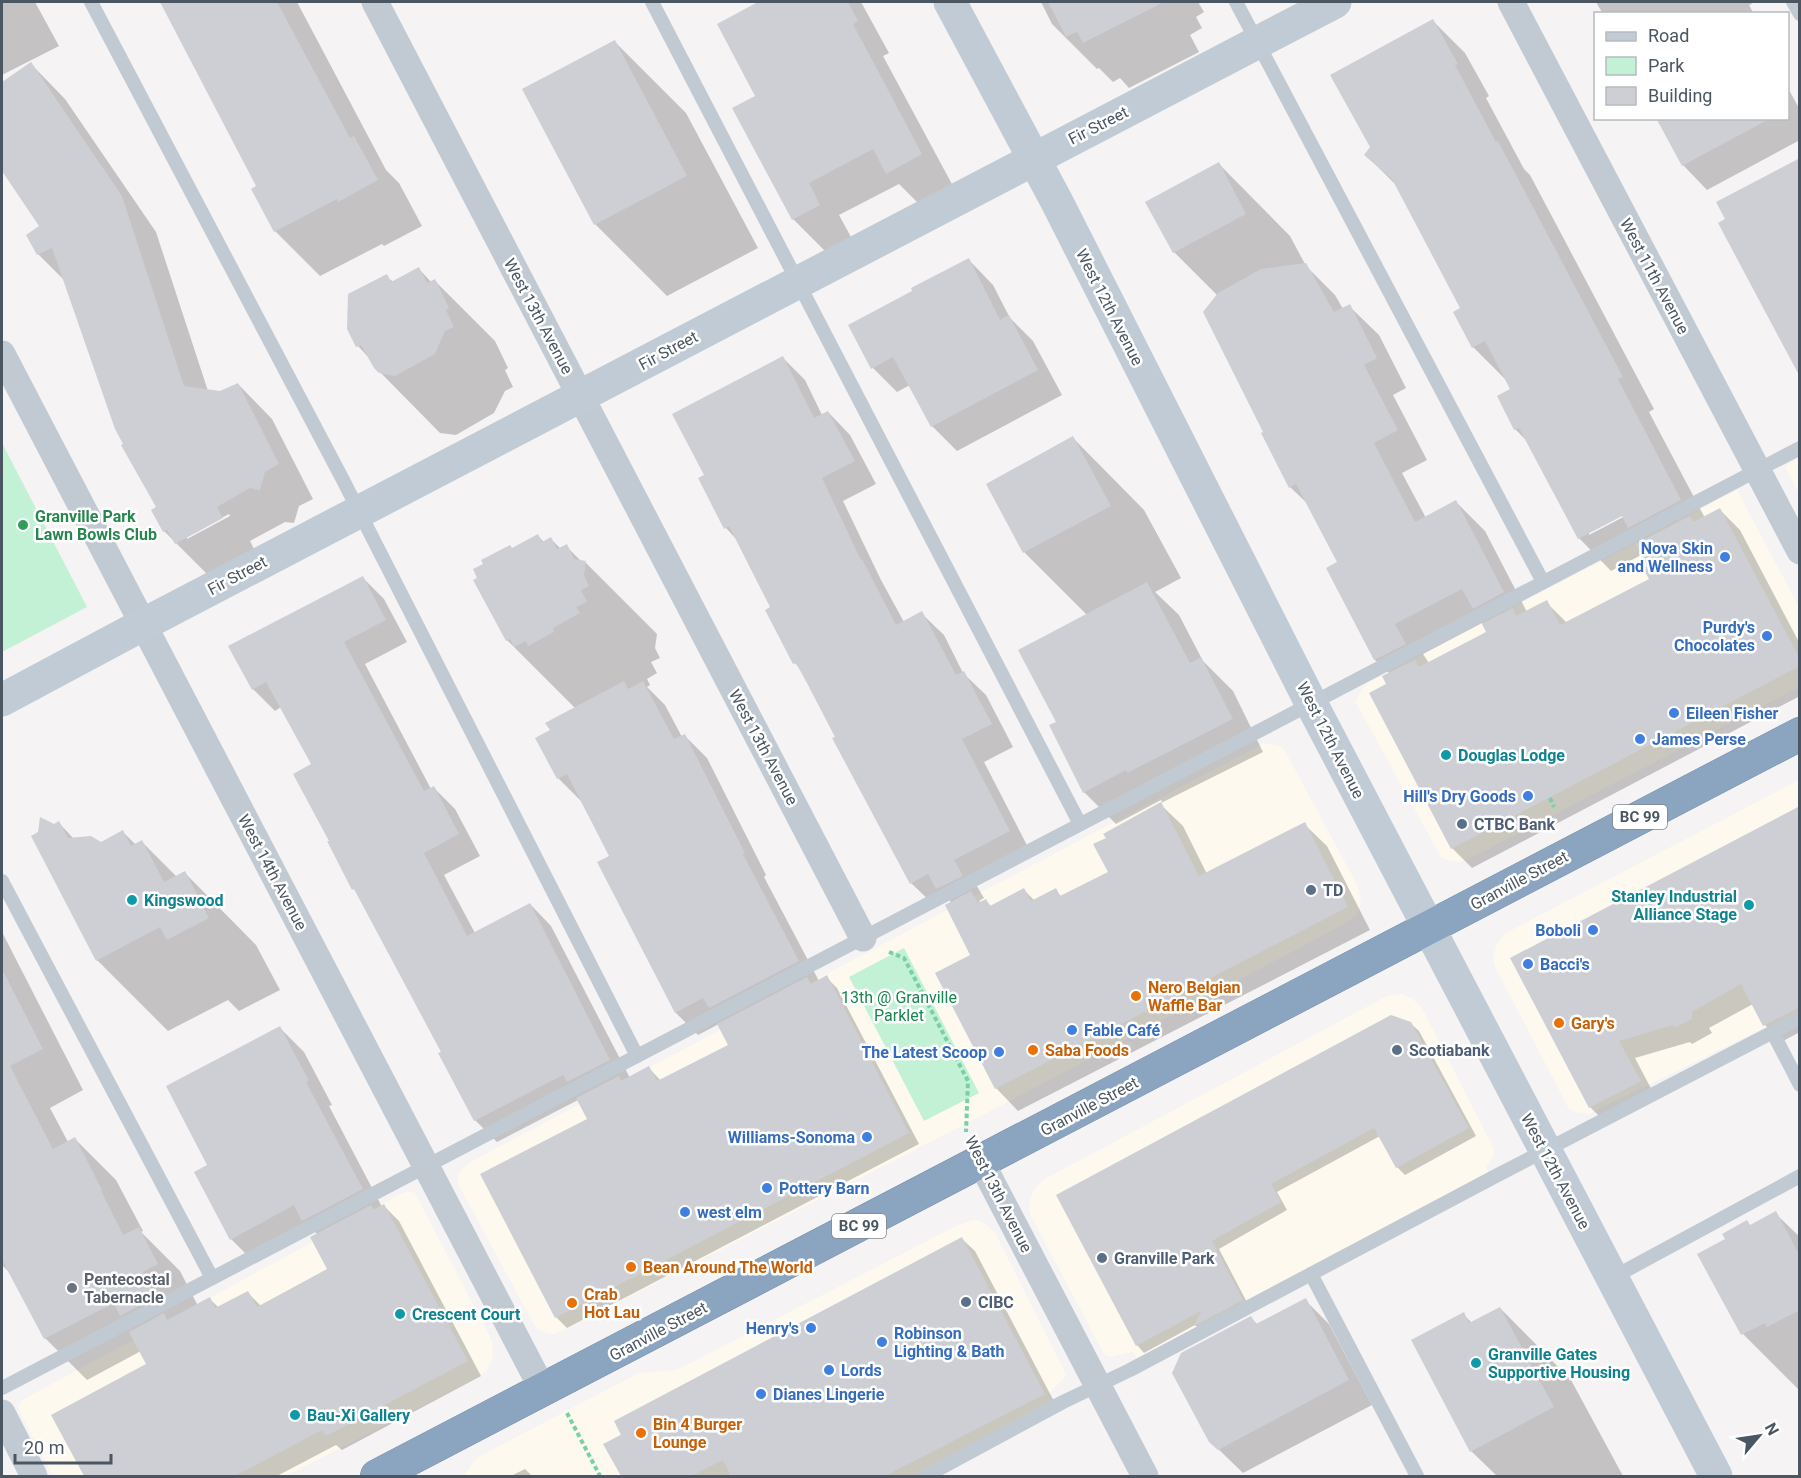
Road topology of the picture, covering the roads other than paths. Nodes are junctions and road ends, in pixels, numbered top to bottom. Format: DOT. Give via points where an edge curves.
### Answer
graph roads {
  1 [pos="91,2"];
  2 [pos="375,2"];
  3 [pos="652,2"];
  4 [pos="950,2"];
  5 [pos="1236,2"];
  6 [pos="1335,2"];
  7 [pos="1511,2"];
  8 [pos="1793,2"];
  9 [pos="1800,14"];
  10 [pos="1257,42"];
  11 [pos="1034,158"];
  12 [pos="798,282"];
  13 [pos="2,354"];
  14 [pos="581,396"];
  15 [pos="1800,448"];
  16 [pos="1757,471"];
  17 [pos="359,511"];
  18 [pos="1800,551"];
  19 [pos="1543,582"];
  20 [pos="144,624"];
  21 [pos="2,700"];
  22 [pos="1311,703"];
  23 [pos="1800,734"];
  24 [pos="1080,824"];
  25 [pos="2,881"];
  26 [pos="1429,928"];
  27 [pos="863,938"];
  28 [pos="1800,1018"];
  29 [pos="1773,1033"];
  30 [pos="637,1056"];
  31 [pos="1800,1084"];
  32 [pos="1545,1151"];
  33 [pos="981,1162"];
  34 [pos="426,1166"];
  35 [pos="1800,1176"];
  36 [pos="1311,1274"];
  37 [pos="213,1278"];
  38 [pos="1612,1278"];
  39 [pos="1097,1386"];
  40 [pos="2,1388"];
  41 [pos="543,1390"];
  42 [pos="2,1413"];
  43 [pos="34,1476"];
  44 [pos="377,1476"];
  45 [pos="926,1476"];
  46 [pos="1145,1476"];
  47 [pos="1416,1476"];
  48 [pos="1716,1476"];
  1 -- 17 [label="lane"];
  2 -- 14 [label="street, West 13th Avenue"];
  3 -- 12 [label="lane"];
  4 -- 11 [label="street, West 12th Avenue"];
  5 -- 10 [label="lane"];
  6 -- 10 [label="street, Fir Street"];
  7 -- 16 [label="street, West 11th Avenue"];
  8 -- 9 [label="lane"];
  10 -- 11 [label="street, Fir Street"];
  10 -- 19 [label="lane"];
  11 -- 12 [label="street, Fir Street"];
  11 -- 22 [label="street, West 12th Avenue"];
  12 -- 14 [label="street, Fir Street"];
  12 -- 24 [label="lane"];
  13 -- 20 [label="street, West 14th Avenue"];
  14 -- 17 [label="street, Fir Street"];
  14 -- 27 [label="street, West 13th Avenue"];
  15 -- 16 [label="lane"];
  16 -- 18 [label="street, West 11th Avenue"];
  16 -- 19 [label="lane"];
  17 -- 20 [label="street, Fir Street"];
  17 -- 30 [label="lane"];
  19 -- 22 [label="lane"];
  20 -- 21 [label="street, Fir Street"];
  20 -- 34 [label="street, West 14th Avenue"];
  22 -- 24 [label="lane"];
  22 -- 26 [label="street, West 12th Avenue"];
  23 -- 26 [label="highway, Granville Street / BC 99"];
  24 -- 27 [label="lane"];
  25 -- 37 [label="lane"];
  26 -- 32 [label="street, West 12th Avenue"];
  26 -- 33 [label="highway, Granville Street / BC 99"];
  27 -- 30 [label="lane"];
  28 -- 29 [label="lane"];
  29 -- 31 [label="lane"];
  29 -- 32 [label="lane"];
  30 -- 34 [label="lane"];
  32 -- 36 [label="lane"];
  32 -- 38 [label="street, West 12th Avenue"];
  33 -- 39 [label="street, West 13th Avenue"];
  33 -- 41 [label="highway, Granville Street / BC 99"];
  34 -- 37 [label="lane"];
  34 -- 41 [label="street, West 14th Avenue"];
  35 -- 38 [label="lane"];
  36 -- 39 [label="lane"];
  36 -- 47 [label="lane"];
  37 -- 40 [label="lane"];
  38 -- 48 [label="street, West 12th Avenue"];
  39 -- 45 [label="lane"];
  39 -- 46 [label="street, West 13th Avenue"];
  41 -- 44 [label="highway, Granville Street / BC 99"];
  42 -- 43 [label="street"];
}
